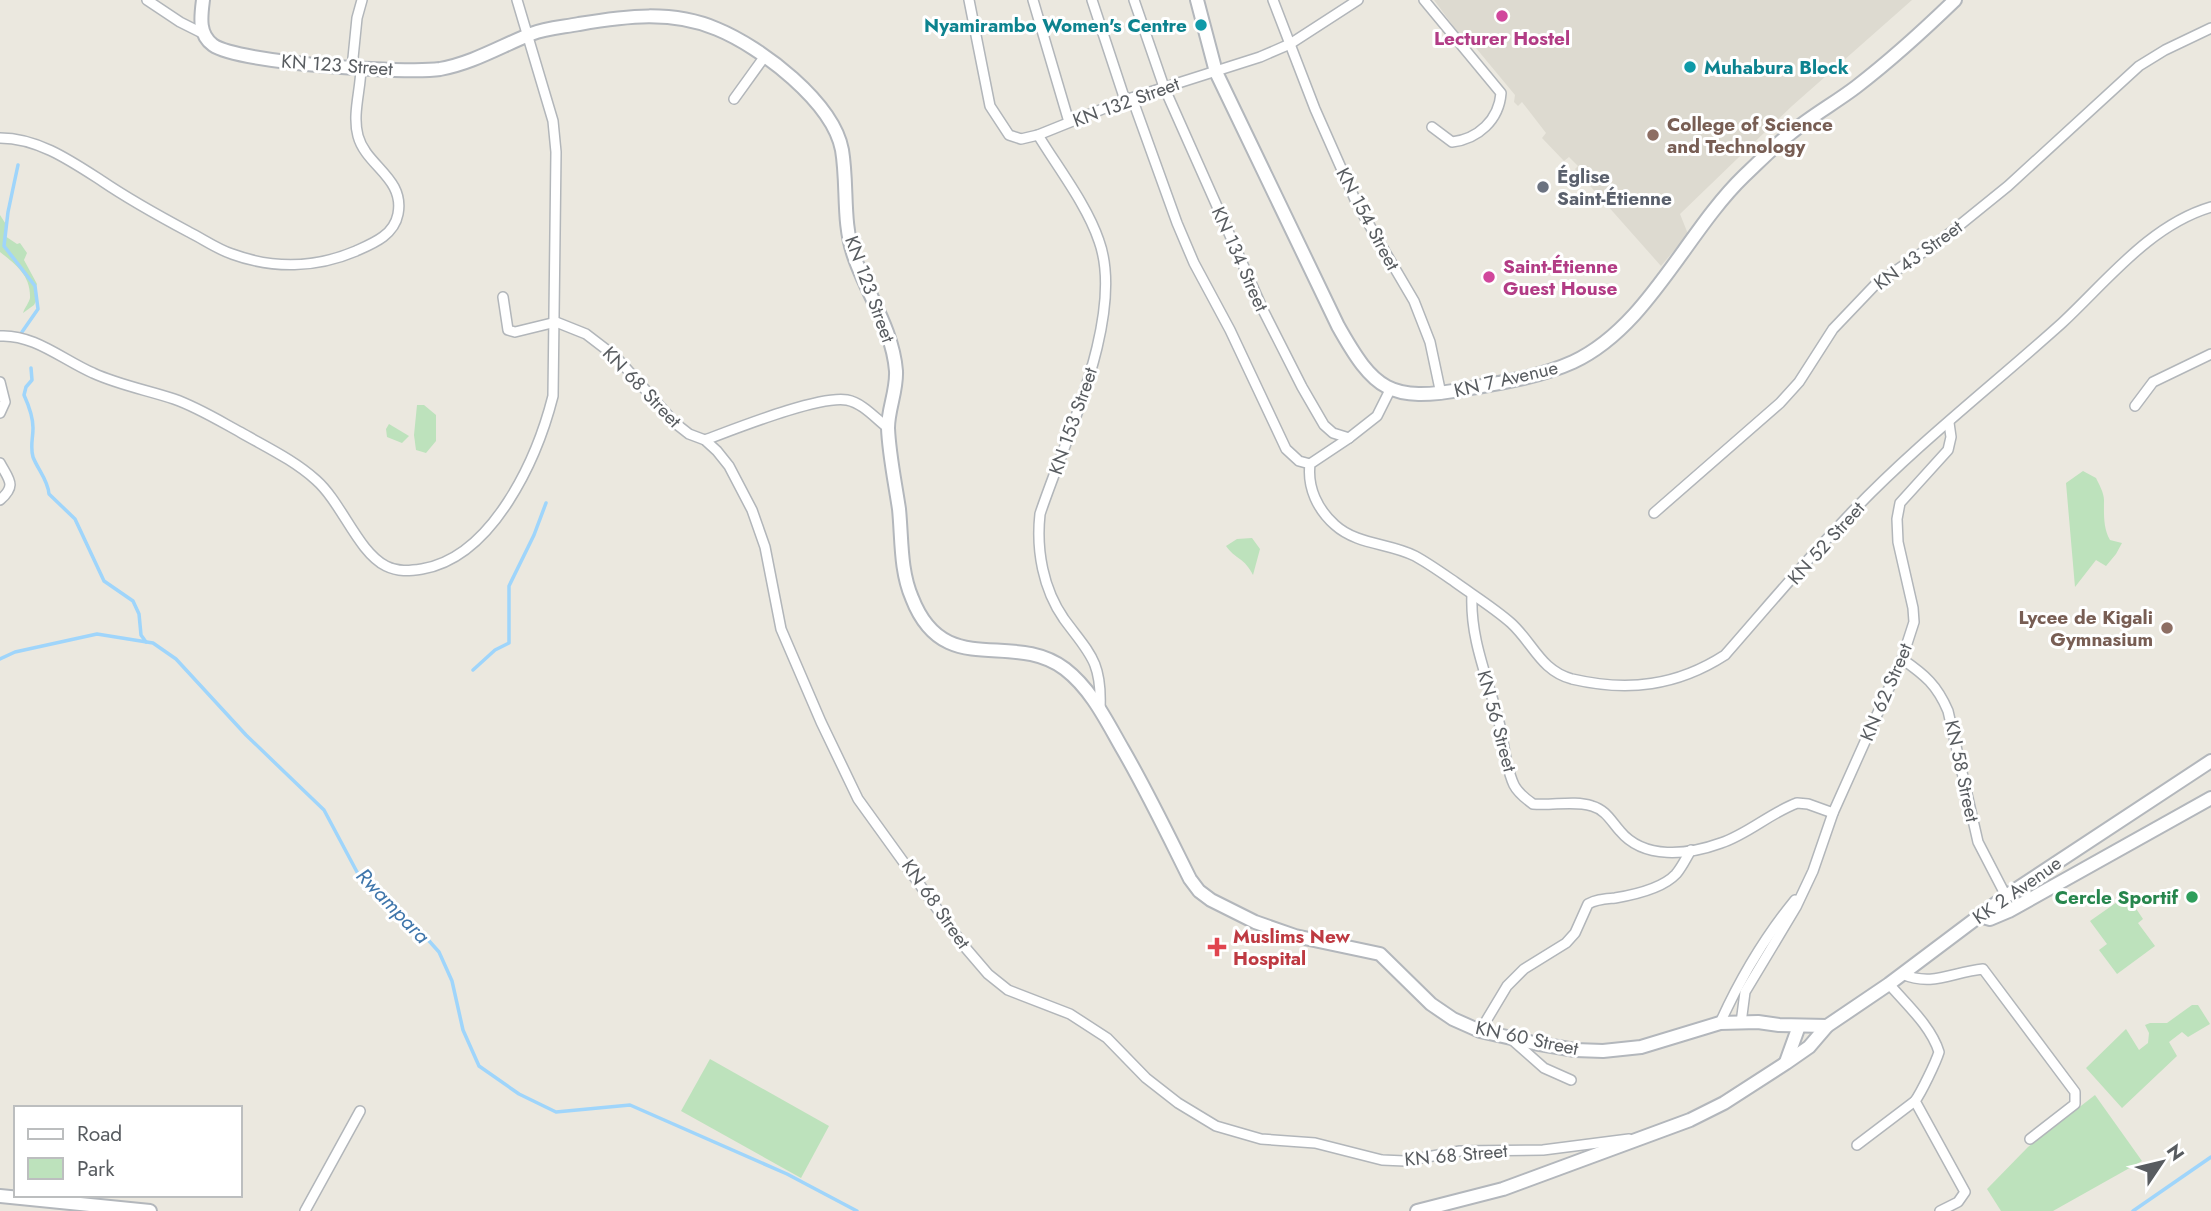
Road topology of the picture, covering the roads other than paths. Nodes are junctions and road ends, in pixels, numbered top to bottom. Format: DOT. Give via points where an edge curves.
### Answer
graph roads {
  1 [pos="148,0"];
  2 [pos="203,0"];
  3 [pos="362,0"];
  4 [pos="517,0"];
  5 [pos="969,0"];
  6 [pos="1033,0"];
  7 [pos="1092,0"];
  8 [pos="1134,0"];
  9 [pos="1197,0"];
  10 [pos="1273,0"];
  11 [pos="1358,0"];
  12 [pos="1424,0"];
  13 [pos="1955,0"];
  14 [pos="2211,27"];
  15 [pos="202,33"];
  16 [pos="528,35"];
  17 [pos="1290,44"];
  18 [pos="765,56"];
  19 [pos="356,67"];
  20 [pos="1216,72"];
  21 [pos="1164,87"];
  22 [pos="734,99"];
  23 [pos="1129,99"];
  24 [pos="1069,122"];
  25 [pos="1432,127"];
  26 [pos="1038,135"];
  27 [pos="0,138"];
  28 [pos="2211,206"];
  29 [pos="503,297"];
  30 [pos="556,322"];
  31 [pos="0,336"];
  32 [pos="2211,354"];
  33 [pos="0,382"];
  34 [pos="1390,390"];
  35 [pos="1441,394"];
  36 [pos="2135,406"];
  37 [pos="0,412"];
  38 [pos="1949,423"];
  39 [pos="888,428"];
  40 [pos="1349,438"];
  41 [pos="705,440"];
  42 [pos="0,463"];
  43 [pos="1310,464"];
  44 [pos="0,500"];
  45 [pos="1654,513"];
  46 [pos="1472,595"];
  47 [pos="1000,651"];
  48 [pos="1902,659"];
  49 [pos="1100,708"];
  50 [pos="2211,761"];
  51 [pos="2211,797"];
  52 [pos="1833,813"];
  53 [pos="1691,850"];
  54 [pos="1805,888"];
  55 [pos="2006,896"];
  56 [pos="1979,916"];
  57 [pos="1902,974"];
  58 [pos="1889,984"];
  59 [pos="1720,1023"];
  60 [pos="1741,1023"];
  61 [pos="1799,1026"];
  62 [pos="1828,1026"];
  63 [pos="1480,1031"];
  64 [pos="1508,1037"];
  65 [pos="1786,1063"];
  66 [pos="1571,1080"];
  67 [pos="1915,1101"];
  68 [pos="360,1111"];
  69 [pos="1648,1136"];
  70 [pos="2030,1139"];
  71 [pos="1857,1145"];
  72 [pos="0,1196"];
  73 [pos="150,1211"];
  74 [pos="305,1211"];
  75 [pos="1417,1211"];
  76 [pos="1940,1211"];
  1 -- 15 [label="street"];
  2 -- 15 [label="main road"];
  3 -- 19 [label="street" via="356,18"];
  4 -- 16 [label="street"];
  5 -- 26 [label="street" via="990,106 1009,135 1021,139"];
  6 -- 24 [label="street"];
  7 -- 23 [label="street"];
  8 -- 21 [label="street, KN 134 Street"];
  9 -- 20 [label="main road"];
  10 -- 17 [label="street, KN 154 Street"];
  11 -- 17 [label="street, KN 132 Street"];
  12 -- 25 [label="street" via="1501,93 1485,129 1477,135 1452,142"];
  13 -- 35 [label="main road, KN 7 Avenue" via="1890,60 1790,133 1741,179 1632,316 1597,348 1545,373"];
  14 -- 45 [label="street, KN 43 Street" via="2139,66 2008,186 1875,285 1833,329 1780,403"];
  15 -- 19 [label="main road, KN 123 Street" via="229,52"];
  16 -- 18 [label="main road, KN 123 Street" via="622,18 677,17 716,29"];
  16 -- 19 [label="main road, KN 123 Street" via="495,52 438,69"];
  16 -- 30 [label="street" via="553,121 558,196"];
  17 -- 20 [label="street, KN 132 Street"];
  17 -- 35 [label="street, KN 154 Street" via="1357,204 1419,312"];
  18 -- 22 [label="street"];
  18 -- 39 [label="main road, KN 123 Street" via="835,127 845,173 848,233 895,365"];
  19 -- 27 [label="street" via="359,137 391,180 398,216 381,239 324,262 279,265 230,253 157,215 65,157"];
  20 -- 21 [label="street, KN 132 Street"];
  20 -- 34 [label="main road" via="1338,326 1363,368"];
  21 -- 23 [label="street, KN 132 Street"];
  21 -- 40 [label="street, KN 134 Street" via="1302,387 1324,425"];
  23 -- 24 [label="street, KN 132 Street"];
  23 -- 43 [label="street" via="1194,263 1286,449"];
  24 -- 26 [label="street, KN 132 Street"];
  26 -- 49 [label="street, KN 153 Street" via="1090,220 1100,242 1107,282 1094,360 1038,528 1048,588 1094,661"];
  28 -- 38 [label="street, KN 52 Street" via="2154,236"];
  29 -- 30 [label="street" via="506,327 512,332"];
  30 -- 31 [label="street" via="553,396 544,430 510,495 481,537 462,553 436,566 404,572 371,556 336,501 292,461 214,416 112,381 39,344"];
  30 -- 41 [label="street, KN 68 Street" via="602,345 662,411 689,434"];
  32 -- 36 [label="street" via="2153,382"];
  33 -- 37 [label="street" via="5,406"];
  34 -- 35 [label="main road, KN 7 Avenue"];
  34 -- 40 [label="street" via="1377,416"];
  38 -- 46 [label="street, KN 52 Street" via="1852,512 1725,655 1684,677 1624,687 1555,673 1524,635"];
  38 -- 48 [label="street, KN 62 Street" via="1948,450 1900,503 1898,542 1914,622"];
  39 -- 41 [label="street" via="859,405 824,401"];
  39 -- 47 [label="main road, KN 123 Street" via="904,573 912,599 929,626 951,645"];
  40 -- 43 [label="street"];
  41 -- 69 [label="street, KN 68 Street" via="729,466 752,510 765,547 781,629 858,799 964,946 1008,990 1070,1014 1107,1038 1146,1078 1216,1126 1261,1139 1315,1143 1382,1160 1405,1161 1460,1151 1542,1150"];
  42 -- 44 [label="street" via="11,484"];
  43 -- 46 [label="street, KN 52 Street" via="1308,475 1317,504 1336,527 1414,556"];
  46 -- 53 [label="street, KN 56 Street" via="1474,642 1510,772 1523,797 1533,804 1591,805 1603,811 1638,847 1657,852"];
  47 -- 49 [label="main road, KN 60 Street" via="1051,660 1078,681"];
  48 -- 52 [label="street, KN 62 Street"];
  48 -- 55 [label="street, KN 58 Street" via="1940,691 1978,842"];
  49 -- 63 [label="main road, KN 60 Street" via="1199,891 1285,933 1380,954 1437,1008"];
  50 -- 55 [label="main road, KK 2 Avenue"];
  51 -- 56 [label="main road" via="2010,911 1990,919"];
  52 -- 53 [label="street, KN 56 Street" via="1797,803 1721,843"];
  52 -- 54 [label="street, KN 62 Street"];
  53 -- 63 [label="street" via="1676,874 1652,888 1588,904 1575,933 1507,986"];
  54 -- 59 [label="street, KN 62 Street" via="1755,954"];
  54 -- 60 [label="street, KN 62 Street" via="1745,992"];
  55 -- 56 [label="main road, KK 2 Avenue"];
  56 -- 57 [label="main road, KK 2 Avenue"];
  57 -- 58 [label="main road, KK 2 Avenue"];
  57 -- 70 [label="street" via="1934,980 1983,969 1991,977 2075,1092 2075,1104"];
  58 -- 62 [label="main road, KK 2 Avenue"];
  58 -- 67 [label="street" via="1925,1026 1939,1052"];
  59 -- 60 [label="main road, KN 60 Street"];
  59 -- 64 [label="main road, KN 60 Street" via="1641,1047 1603,1051"];
  60 -- 61 [label="main road, KN 60 Street"];
  61 -- 62 [label="main road"];
  61 -- 65 [label="main road"];
  62 -- 65 [label="main road, KK 2 Avenue"];
  63 -- 64 [label="main road, KN 60 Street"];
  64 -- 66 [label="street" via="1544,1068"];
  65 -- 69 [label="main road, KK 2 Avenue" via="1724,1103"];
  67 -- 71 [label="street"];
  67 -- 76 [label="street" via="1965,1192 1958,1202"];
  68 -- 74 [label="street"];
  69 -- 75 [label="main road, KK 2 Avenue" via="1503,1189"];
  72 -- 73 [label="main road"];
}
